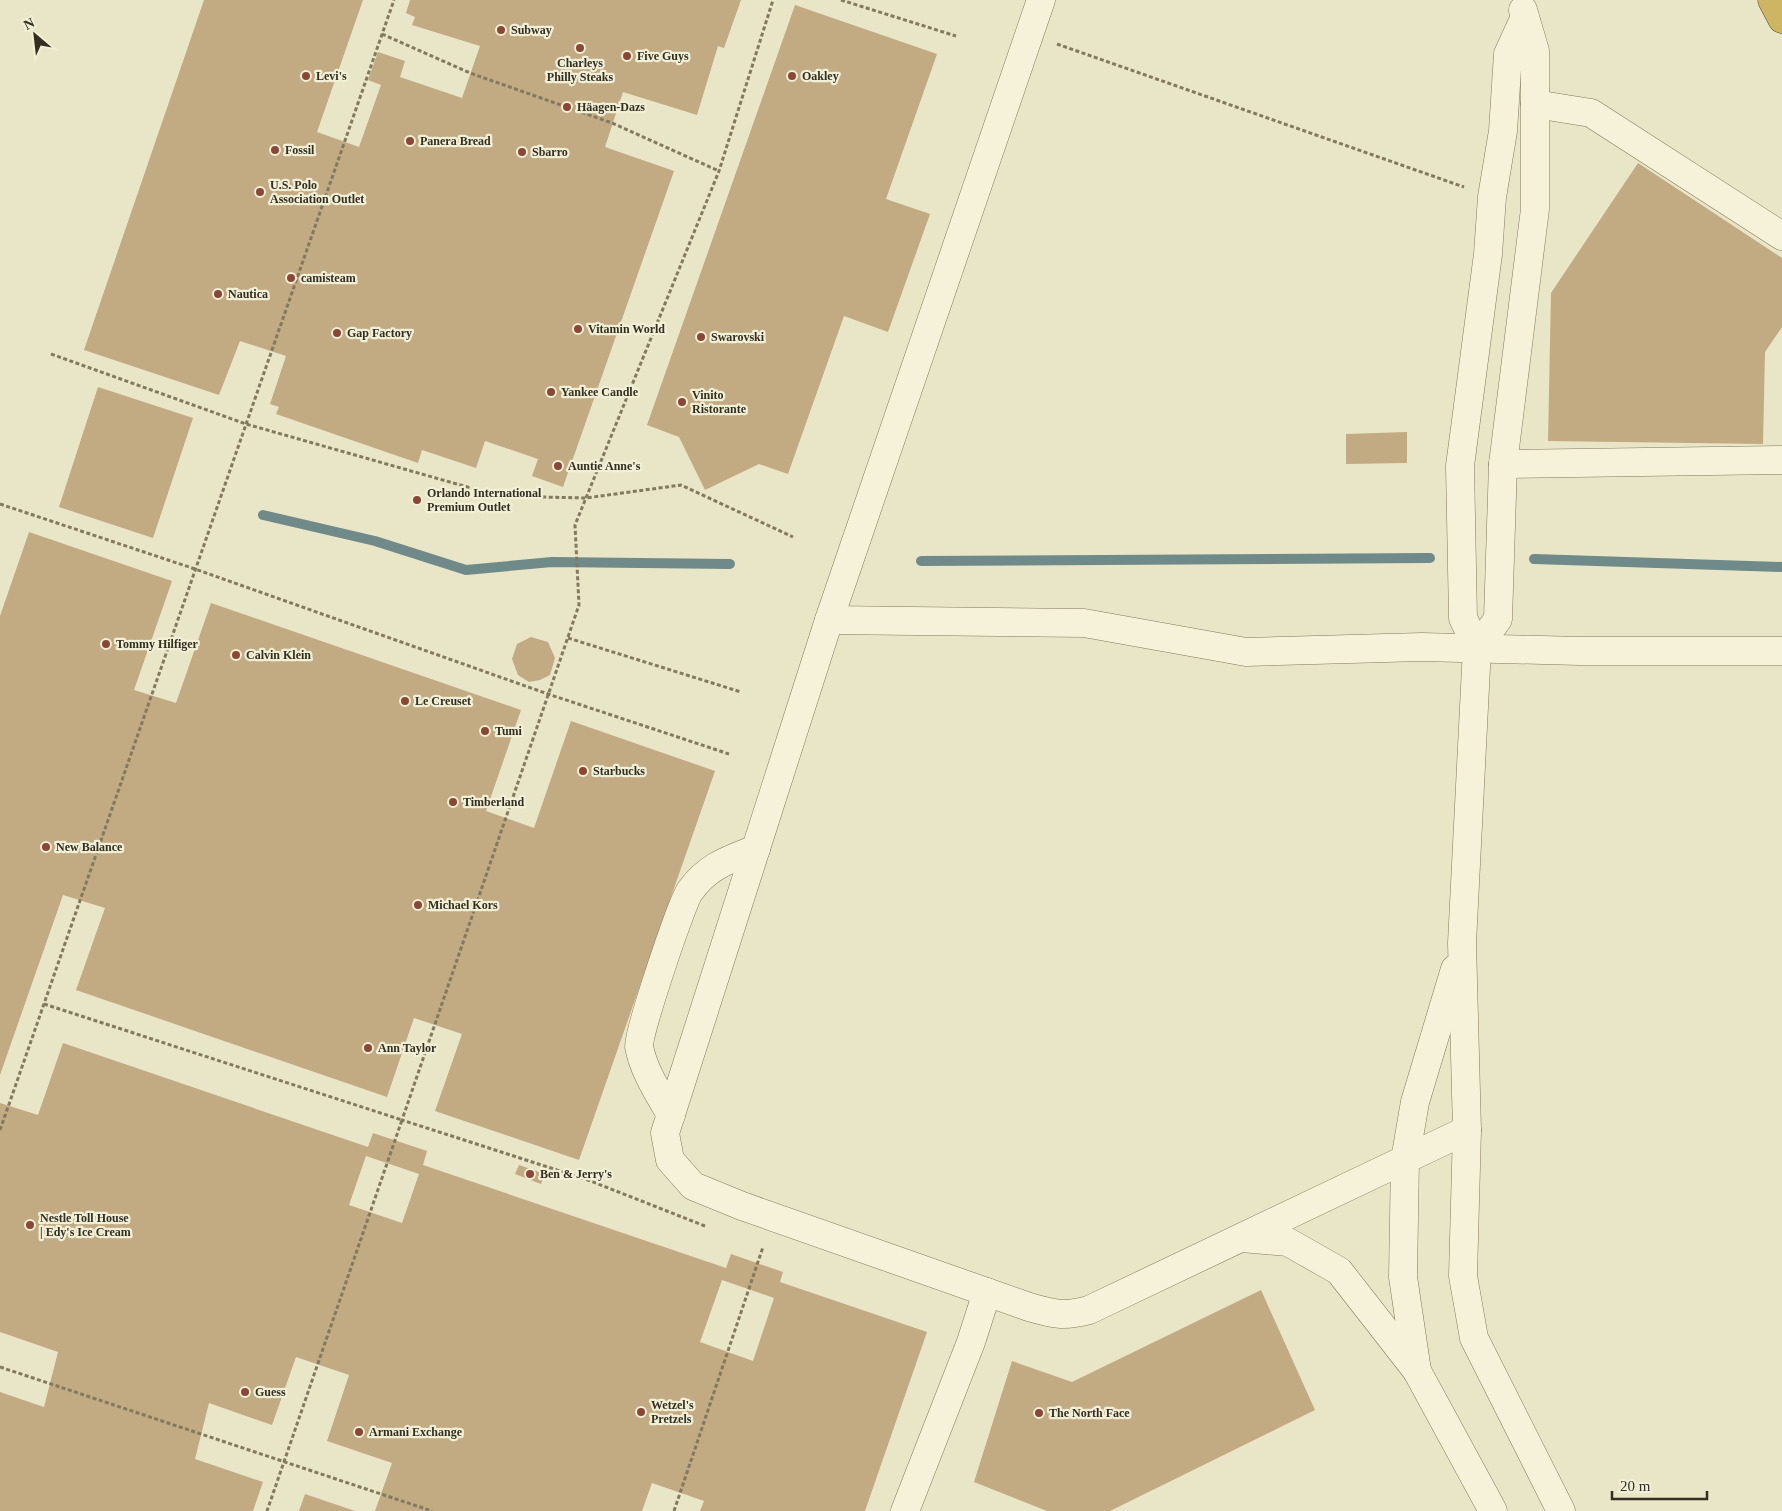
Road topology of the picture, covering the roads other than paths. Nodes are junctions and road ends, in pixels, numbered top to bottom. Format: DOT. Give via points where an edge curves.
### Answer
graph roads {
  1 [pos="1041,0"];
  2 [pos="1772,0"];
  3 [pos="1523,9"];
  4 [pos="1782,19"];
  5 [pos="1535,104"];
  6 [pos="1503,131"];
  7 [pos="1535,136"];
  8 [pos="1782,236"];
  9 [pos="1782,460"];
  10 [pos="1503,464"];
  11 [pos="828,620"];
  12 [pos="1477,648"];
  13 [pos="1782,651"];
  14 [pos="756,849"];
  15 [pos="1462,943"];
  16 [pos="671,1115"];
  17 [pos="1467,1130"];
  18 [pos="1405,1160"];
  19 [pos="1241,1238"];
  20 [pos="987,1292"];
  21 [pos="1418,1371"];
  22 [pos="905,1511"];
  23 [pos="1492,1511"];
  24 [pos="1561,1511"];
  1 -- 11 [label="lane"];
  2 -- 4 [label="highway"];
  3 -- 5 [label="lane" via="1535,51"];
  3 -- 6 [label="lane" via="1508,54"];
  5 -- 7 [label="lane"];
  5 -- 8 [label="lane" via="1591,113"];
  6 -- 7 [label="lane"];
  6 -- 12 [label="lane" via="1492,197 1488,254 1460,466 1463,618"];
  7 -- 10 [label="lane" via="1535,209"];
  9 -- 10 [label="lane"];
  10 -- 12 [label="lane" via="1498,619"];
  11 -- 12 [label="lane" via="1084,623 1246,652"];
  11 -- 14 [label="lane"];
  12 -- 13 [label="lane"];
  12 -- 15 [label="lane"];
  14 -- 16 [label="lane"];
  14 -- 16 [label="lane" via="717,864 689,892 646,1014 638,1045 649,1075"];
  15 -- 17 [label="lane"];
  15 -- 18 [label="lane" via="1415,1102"];
  16 -- 20 [label="lane" via="665,1133 670,1160 693,1186"];
  17 -- 18 [label="lane"];
  17 -- 24 [label="lane" via="1463,1276 1474,1338"];
  18 -- 19 [label="lane"];
  18 -- 21 [label="lane" via="1403,1277"];
  19 -- 20 [label="lane" via="1089,1310 1070,1315 1056,1315"];
  19 -- 21 [label="lane" via="1288,1242 1339,1271"];
  20 -- 22 [label="lane" via="971,1342"];
  21 -- 23 [label="lane"];
}
